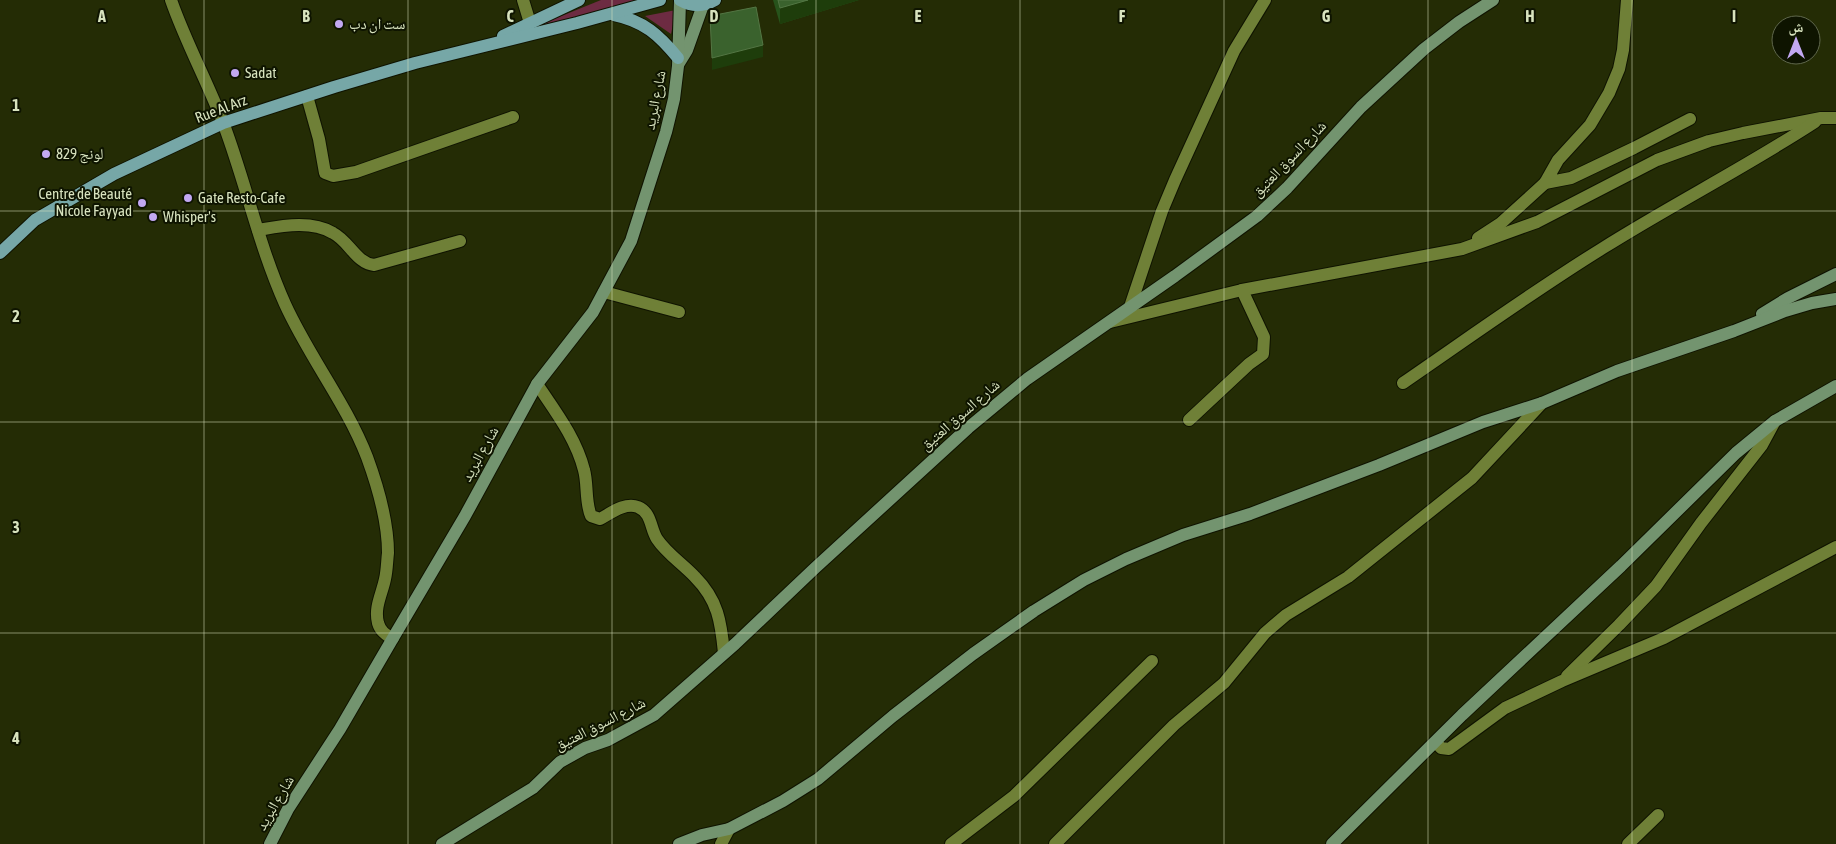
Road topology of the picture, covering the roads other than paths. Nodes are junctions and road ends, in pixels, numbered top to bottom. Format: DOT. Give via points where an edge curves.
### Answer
graph roads {
  1 [pos="171,0"];
  2 [pos="523,0"];
  3 [pos="579,0"];
  4 [pos="660,0"];
  5 [pos="680,0"];
  6 [pos="1265,0"];
  7 [pos="1493,0"];
  8 [pos="1627,0"];
  9 [pos="709,3"];
  10 [pos="612,14"];
  11 [pos="530,23"];
  12 [pos="478,48"];
  13 [pos="678,62"];
  14 [pos="307,96"];
  15 [pos="513,117"];
  16 [pos="1821,118"];
  17 [pos="1836,118"];
  18 [pos="1690,119"];
  19 [pos="223,123"];
  20 [pos="1545,183"];
  21 [pos="258,230"];
  22 [pos="460,240"];
  23 [pos="1462,249"];
  24 [pos="0,253"];
  25 [pos="1836,274"];
  26 [pos="1242,290"];
  27 [pos="604,292"];
  28 [pos="1836,298"];
  29 [pos="1130,307"];
  30 [pos="679,312"];
  31 [pos="1107,322"];
  32 [pos="1734,331"];
  33 [pos="1403,383"];
  34 [pos="537,384"];
  35 [pos="1836,386"];
  36 [pos="1542,403"];
  37 [pos="1189,420"];
  38 [pos="1775,421"];
  39 [pos="1836,547"];
  40 [pos="393,638"];
  41 [pos="724,653"];
  42 [pos="1152,661"];
  43 [pos="1562,681"];
  44 [pos="1436,742"];
  45 [pos="1658,815"];
  46 [pos="729,828"];
  47 [pos="270,844"];
  48 [pos="442,844"];
  49 [pos="679,844"];
  50 [pos="721,844"];
  51 [pos="951,844"];
  52 [pos="1055,844"];
  53 [pos="1332,844"];
  54 [pos="1628,844"];
  1 -- 19 [label="street"];
  2 -- 11 [label="street"];
  3 -- 11 [label="main road, Rue Al Arz"];
  4 -- 10 [label="main road, Rue Al Arz"];
  5 -- 9 [label="main road" via="692,5"];
  5 -- 13 [label="main road, شارع البريد"];
  6 -- 29 [label="street" via="1234,51 1175,180"];
  7 -- 29 [label="main road, شارع السوق العتيق" via="1424,49 1361,107 1257,216"];
  8 -- 20 [label="street" via="1619,69 1590,125 1558,160"];
  9 -- 13 [label="main road, شارع البريد"];
  10 -- 12 [label="main road, Rue Al Arz"];
  10 -- 13 [label="main road" via="638,21 664,41"];
  11 -- 12 [label="main road, Rue Al Arz"];
  12 -- 14 [label="main road, Rue Al Arz" via="415,63"];
  13 -- 27 [label="main road, شارع البريد" via="666,132 631,241"];
  14 -- 15 [label="street" via="325,173 333,176 356,172"];
  14 -- 19 [label="main road, Rue Al Arz"];
  16 -- 17 [label="street"];
  16 -- 23 [label="street" via="1743,132 1700,144 1657,160 1537,222"];
  16 -- 33 [label="street" via="1528,295"];
  18 -- 20 [label="street" via="1571,178"];
  19 -- 21 [label="street"];
  19 -- 24 [label="main road, Rue Al Arz" via="114,174 36,220"];
  20 -- 23 [label="street" via="1501,224"];
  21 -- 22 [label="street" via="302,225 319,227 334,233 360,260 374,265"];
  21 -- 40 [label="street" via="286,305 305,344 324,371 366,456 384,510 388,552 377,606 378,625 386,636"];
  23 -- 26 [label="street"];
  25 -- 32 [label="main road"];
  26 -- 31 [label="street"];
  26 -- 37 [label="street" via="1264,337 1263,354"];
  27 -- 30 [label="street"];
  27 -- 34 [label="main road, شارع البريد" via="593,312"];
  28 -- 32 [label="main road" via="1785,311"];
  29 -- 31 [label="main road, شارع السوق العتيق"];
  31 -- 41 [label="main road, شارع السوق العتيق" via="1027,379 968,428"];
  32 -- 36 [label="main road" via="1618,371"];
  34 -- 40 [label="main road, شارع البريد"];
  34 -- 41 [label="street" via="565,426 580,456 591,516 600,519 625,506 644,511 658,540 714,601"];
  35 -- 38 [label="main road"];
  36 -- 46 [label="main road" via="1483,422 1250,514 1183,535 1084,580 973,654 818,779"];
  36 -- 52 [label="street" via="1472,478 1348,577 1286,615 1265,633 1224,683 1174,725"];
  38 -- 43 [label="street" via="1762,445 1656,586"];
  38 -- 44 [label="main road" via="1736,453"];
  39 -- 43 [label="street" via="1664,638"];
  40 -- 47 [label="main road, شارع البريد"];
  41 -- 48 [label="main road, شارع السوق العتيق" via="654,715 560,762 532,788"];
  42 -- 51 [label="street" via="1014,796"];
  43 -- 44 [label="street" via="1505,708 1449,749 1441,748"];
  44 -- 53 [label="main road"];
  45 -- 54 [label="street"];
  46 -- 49 [label="main road"];
  46 -- 50 [label="street"];
}
